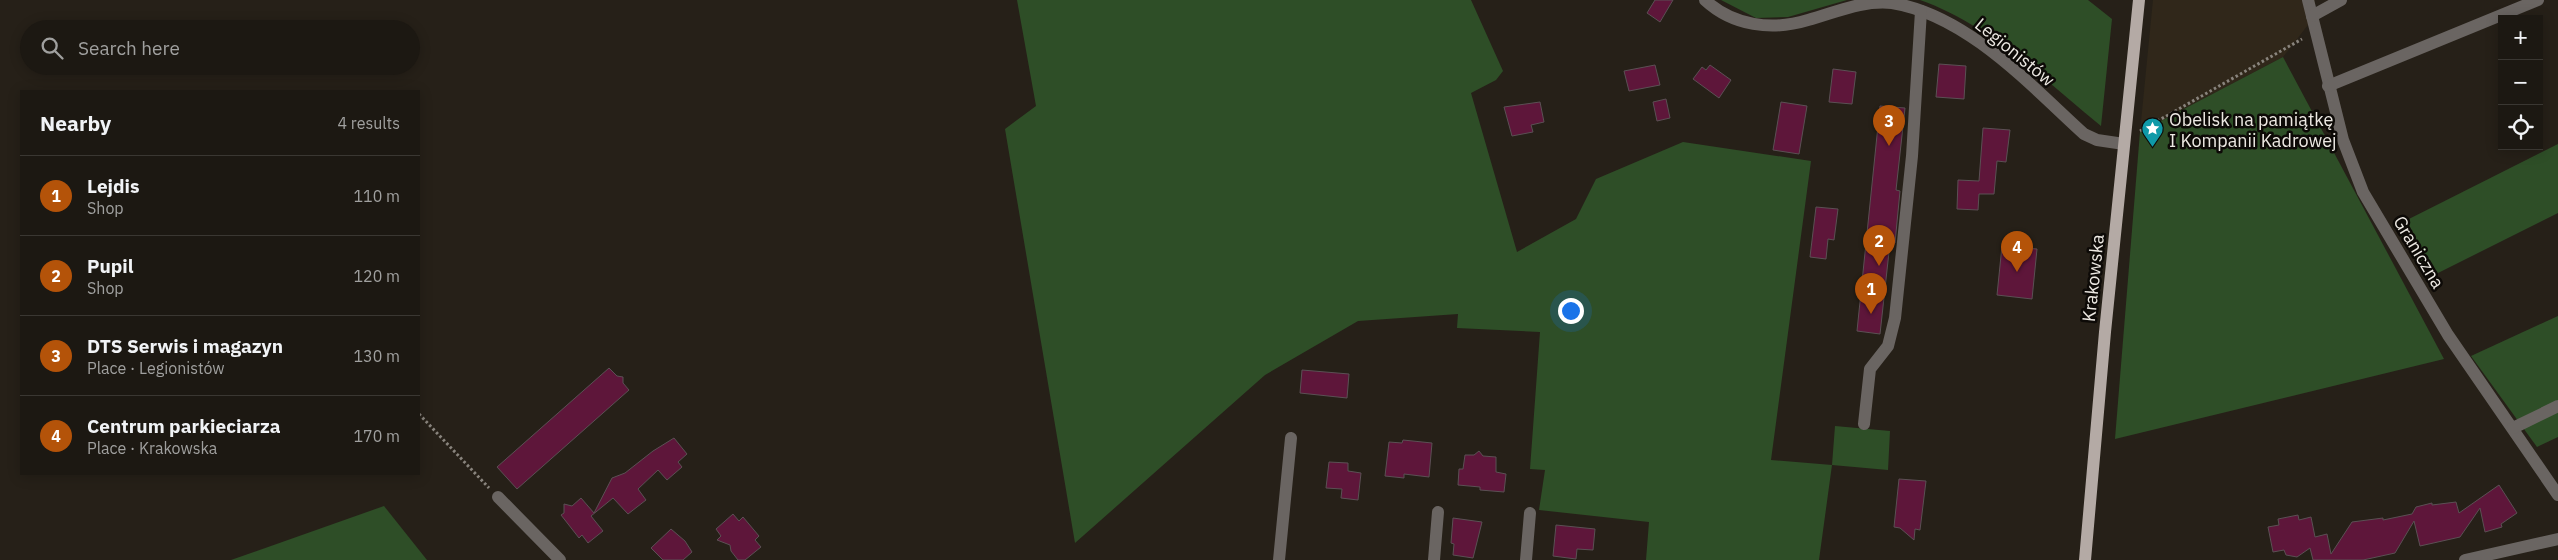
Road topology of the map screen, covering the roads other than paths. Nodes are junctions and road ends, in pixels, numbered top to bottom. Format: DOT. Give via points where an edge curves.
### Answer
graph roads {
  1 [pos="1705,0"];
  2 [pos="2139,0"];
  3 [pos="2308,0"];
  4 [pos="2341,0"];
  5 [pos="2538,0"];
  6 [pos="1921,11"];
  7 [pos="2312,16"];
  8 [pos="2328,86"];
  9 [pos="2124,144"];
  10 [pos="2558,406"];
  11 [pos="1864,424"];
  12 [pos="2513,428"];
  13 [pos="1291,438"];
  14 [pos="2558,495"];
  15 [pos="498,497"];
  16 [pos="1438,512"];
  17 [pos="1530,513"];
  18 [pos="2558,540"];
  19 [pos="560,560"];
  20 [pos="1278,560"];
  21 [pos="1434,560"];
  22 [pos="1526,560"];
  23 [pos="2085,560"];
  24 [pos="2465,560"];
  1 -- 6 [label="street, Legionistów" via="1731,19 1758,25 1806,21 1853,4 1871,2"];
  2 -- 9 [label="main road, Krakowska"];
  3 -- 7 [label="street, Graniczna"];
  4 -- 7 [label="street"];
  5 -- 8 [label="street"];
  6 -- 9 [label="street, Legionistów" via="1947,21 1998,58 2084,134 2097,140"];
  6 -- 11 [label="street" via="1912,156 1895,318 1888,346 1870,369"];
  7 -- 8 [label="street, Graniczna"];
  8 -- 12 [label="street, Graniczna" via="2346,149 2363,192 2448,335"];
  9 -- 23 [label="main road, Krakowska"];
  10 -- 12 [label="street"];
  12 -- 14 [label="street, Graniczna"];
  13 -- 20 [label="street"];
  15 -- 19 [label="street"];
  16 -- 21 [label="street"];
  17 -- 22 [label="street"];
  18 -- 24 [label="street"];
}
